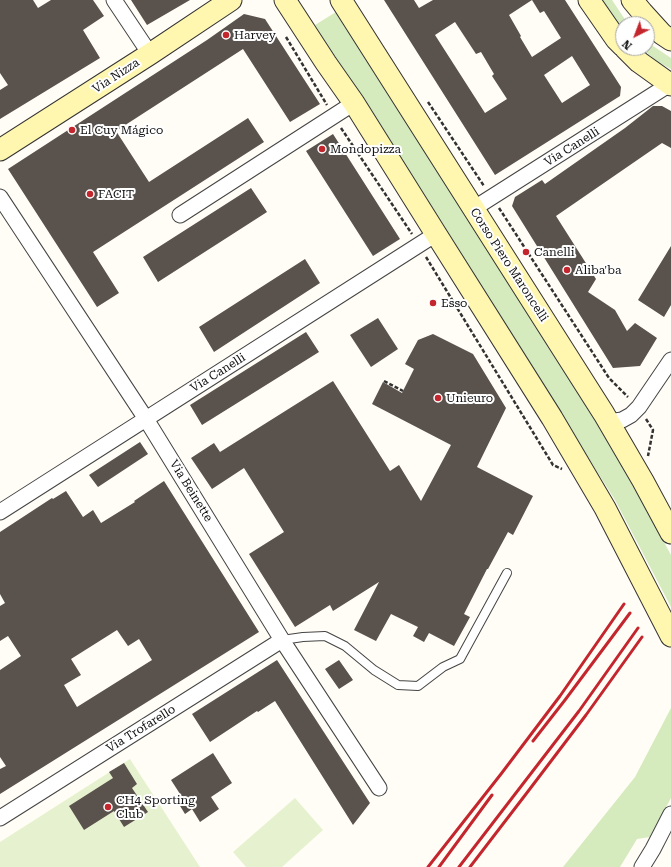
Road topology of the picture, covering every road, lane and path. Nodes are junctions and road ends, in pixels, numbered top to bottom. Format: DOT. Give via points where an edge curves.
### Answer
graph roads {
  1 [pos="114,0"];
  2 [pos="231,0"];
  3 [pos="285,0"];
  4 [pos="301,0"];
  5 [pos="589,0"];
  6 [pos="632,0"];
  7 [pos="340,1"];
  8 [pos="293,30"];
  9 [pos="615,38"];
  10 [pos="671,40"];
  11 [pos="150,54"];
  12 [pos="633,56"];
  13 [pos="671,85"];
  14 [pos="426,99"];
  15 [pos="354,103"];
  16 [pos="333,116"];
  17 [pos="0,150"];
  18 [pos="0,197"];
  19 [pos="492,197"];
  20 [pos="473,208"];
  21 [pos="180,215"];
  22 [pos="428,240"];
  23 [pos="671,360"];
  24 [pos="384,381"];
  25 [pos="403,391"];
  26 [pos="639,407"];
  27 [pos="146,419"];
  28 [pos="609,422"];
  29 [pos="648,457"];
  30 [pos="564,470"];
  31 [pos="0,512"];
  32 [pos="671,533"];
  33 [pos="507,573"];
  34 [pos="671,636"];
  35 [pos="282,640"];
  36 [pos="379,788"];
  37 [pos="671,814"];
  38 [pos="0,818"];
  39 [pos="671,833"];
  40 [pos="654,849"];
  41 [pos="642,867"];
  1 -- 11 [label="street"];
  2 -- 11 [label="main road, Via Nizza"];
  3 -- 8 [label="main road"];
  4 -- 8 [label="main road"];
  5 -- 9 [label="main road"];
  6 -- 10 [label="main road" via="662,34"];
  7 -- 20 [label="main road, Corso Piero Maroncelli"];
  8 -- 15 [label="main road" via="326,63"];
  8 -- 16 [label="path"];
  11 -- 17 [label="main road, Via Nizza"];
  12 -- 13 [label="main road"];
  13 -- 19 [label="street, Via Canelli"];
  14 -- 19 [label="path"];
  15 -- 16 [label="street"];
  15 -- 22 [label="main road"];
  16 -- 21 [label="street"];
  16 -- 22 [label="path"];
  18 -- 27 [label="street, Via Beinette"];
  19 -- 20 [label="street, Via Canelli"];
  19 -- 26 [label="path" via="609,378"];
  20 -- 28 [label="main road, Corso Piero Maroncelli"];
  22 -- 27 [label="street, Via Canelli"];
  22 -- 30 [label="path" via="554,465"];
  22 -- 34 [label="main road" via="552,418 605,508"];
  23 -- 26 [label="street"];
  24 -- 25 [label="path"];
  26 -- 28 [label="street" via="627,418"];
  26 -- 29 [label="path" via="653,430"];
  27 -- 31 [label="street, Via Canelli"];
  27 -- 35 [label="street, Via Beinette"];
  28 -- 32 [label="main road, Corso Piero Maroncelli"];
  33 -- 35 [label="lane" via="460,659 443,667 418,686 398,685 374,670 345,646 325,636"];
  35 -- 36 [label="street, Via Beinette"];
  35 -- 38 [label="street, Via Trofarello"];
  37 -- 40 [label="street"];
  39 -- 40 [label="street"];
  40 -- 41 [label="street"];
}
